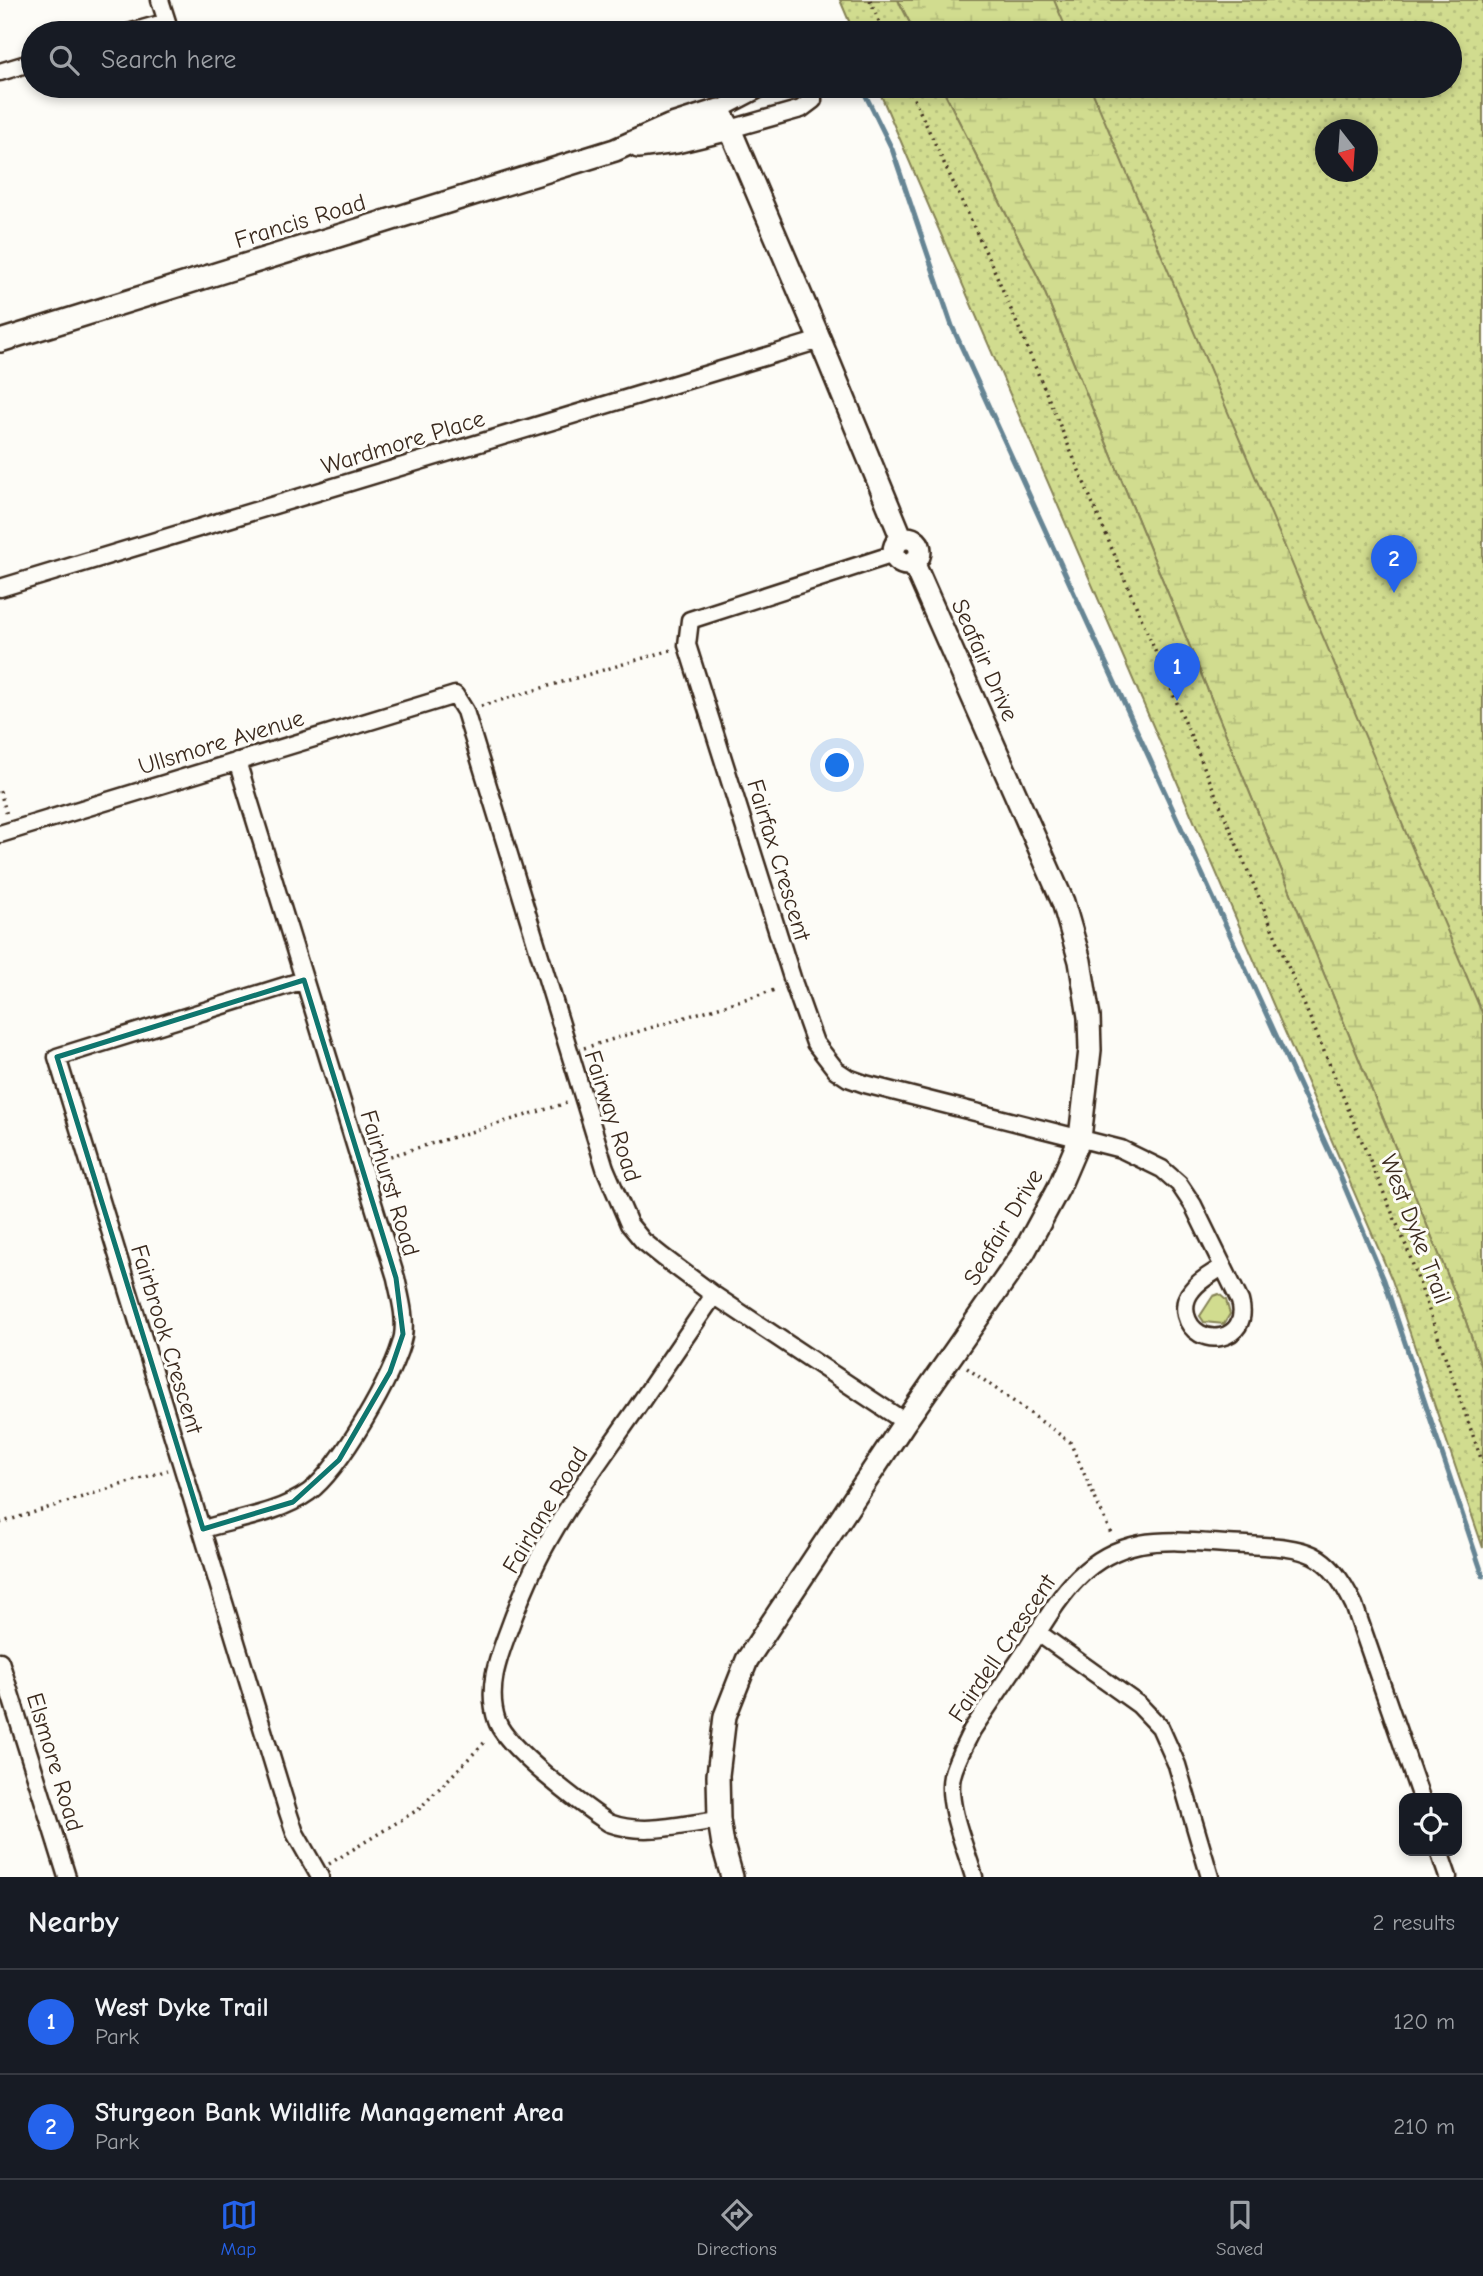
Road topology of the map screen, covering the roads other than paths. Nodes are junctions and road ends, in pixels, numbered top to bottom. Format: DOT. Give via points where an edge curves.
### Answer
graph roads {
  1 [pos="160,0"];
  2 [pos="167,21"];
  3 [pos="21,66"];
  4 [pos="0,72"];
  5 [pos="742,98"];
  6 [pos="813,98"];
  7 [pos="719,110"];
  8 [pos="730,130"];
  9 [pos="615,150"];
  10 [pos="820,340"];
  11 [pos="0,341"];
  12 [pos="903,552"];
  13 [pos="0,588"];
  14 [pos="455,695"];
  15 [pos="237,761"];
  16 [pos="6,832"];
  17 [pos="304,981"];
  18 [pos="1080,1138"];
  19 [pos="1222,1267"];
  20 [pos="714,1296"];
  21 [pos="905,1422"];
  22 [pos="203,1529"];
  23 [pos="1037,1632"];
  24 [pos="0,1661"];
  25 [pos="1419,1793"];
  26 [pos="719,1820"];
  27 [pos="1441,1856"];
  28 [pos="67,1877"];
  29 [pos="319,1877"];
  30 [pos="732,1877"];
  31 [pos="974,1877"];
  32 [pos="1210,1877"];
  33 [pos="1448,1877"];
  1 -- 2 [label="street"];
  3 -- 4 [label="street"];
  5 -- 7 [label="street, Francis Road"];
  6 -- 8 [label="street, Francis Road" via="801,109"];
  7 -- 8 [label="street, Seafair Drive"];
  7 -- 9 [label="street, Francis Road"];
  8 -- 9 [label="street, Francis Road"];
  8 -- 10 [label="street, Seafair Drive"];
  9 -- 11 [label="street, Francis Road"];
  10 -- 12 [label="street, Seafair Drive"];
  10 -- 13 [label="street, Wardmore Place"];
  12 -- 18 [label="street, Seafair Drive" via="1072,929 1089,1017"];
  12 -- 18 [label="street, Fairfax Crescent" via="690,620 687,645 794,984 815,1043 836,1070 892,1091"];
  14 -- 15 [label="street, Ullsmore Avenue"];
  14 -- 20 [label="street, Fairway Road" via="465,711 605,1168 629,1224"];
  15 -- 16 [label="street, Ullsmore Avenue"];
  15 -- 17 [label="street, Fairhurst Road"];
  17 -- 22 [label="street, Fairhurst Road" via="396,1278 403,1334 390,1372 324,1479 293,1502"];
  17 -- 22 [label="street, Fairbrook Crescent" via="57,1057"];
  18 -- 19 [label="street, Fairfax Crescent" via="1121,1149 1162,1169 1179,1184"];
  18 -- 21 [label="street, Seafair Drive" via="1039,1228"];
  20 -- 21 [label="street, Fairway Road"];
  20 -- 26 [label="street, Fairlane Road" via="571,1503 523,1592 492,1686 499,1727 523,1756 609,1823 643,1830"];
  21 -- 26 [label="street, Seafair Drive" via="747,1660 726,1716 718,1775"];
  22 -- 29 [label="street, Fairbrook Crescent" via="295,1833"];
  23 -- 25 [label="street, Fairdell Crescent" via="1081,1574 1138,1545 1286,1547 1309,1553 1328,1564 1354,1605"];
  23 -- 31 [label="street, Fairdell Crescent" via="972,1730 952,1777 955,1813"];
  23 -- 32 [label="street" via="1139,1704 1160,1727 1177,1765"];
  24 -- 28 [label="street, Elsmore Road"];
  26 -- 30 [label="street, Seafair Drive"];
  27 -- 33 [label="street"];
}
